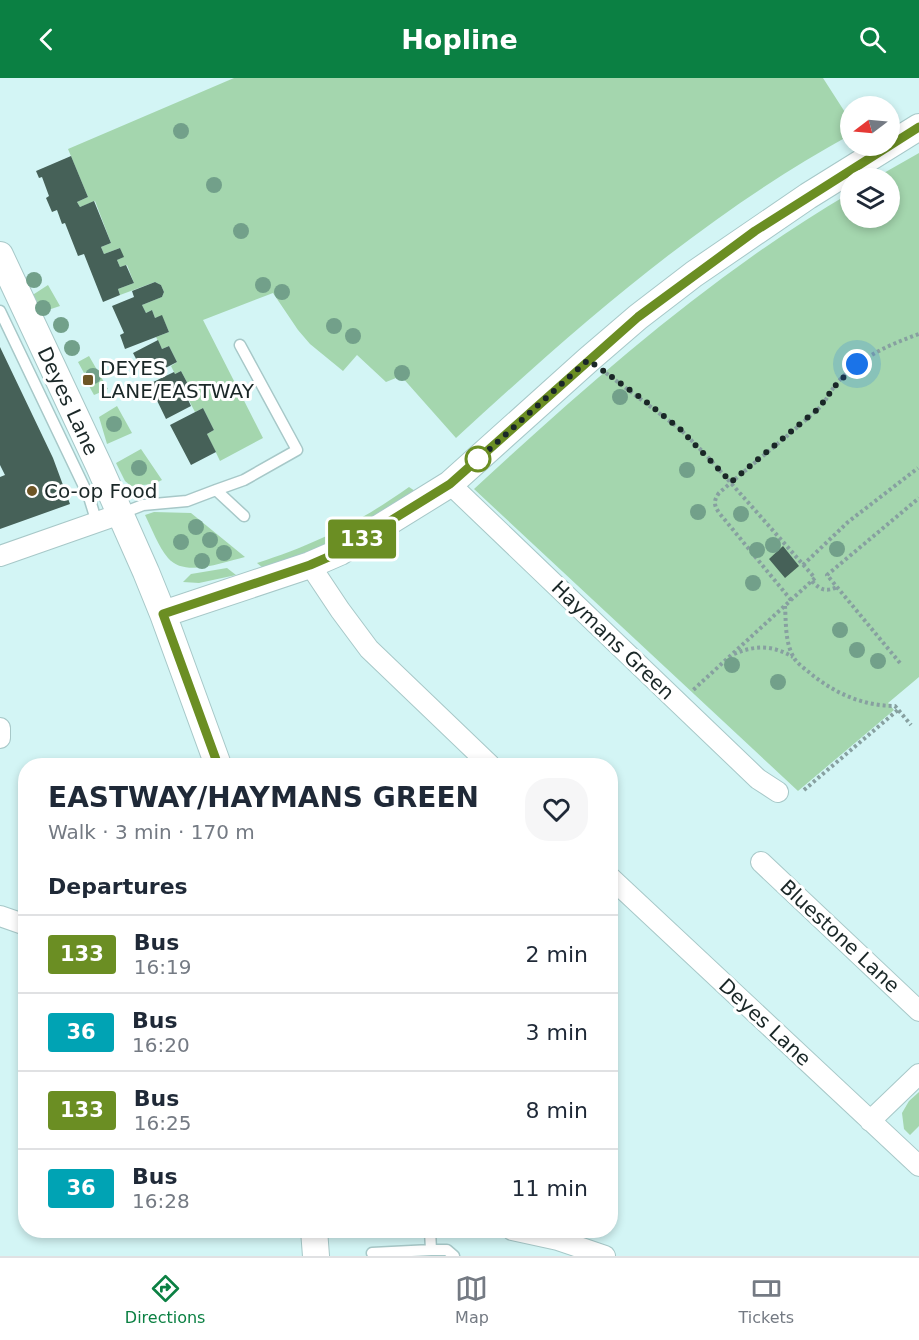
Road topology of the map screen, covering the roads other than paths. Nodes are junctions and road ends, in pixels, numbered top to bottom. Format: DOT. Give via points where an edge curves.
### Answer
graph roads {
  1 [pos="919,128"];
  2 [pos="0,255"];
  3 [pos="0,310"];
  4 [pos="240,345"];
  5 [pos="450,484"];
  6 [pos="216,490"];
  7 [pos="244,516"];
  8 [pos="109,518"];
  9 [pos="0,556"];
  10 [pos="310,565"];
  11 [pos="163,614"];
  12 [pos="0,728"];
  13 [pos="0,738"];
  14 [pos="215,758"];
  15 [pos="483,758"];
  16 [pos="778,792"];
  17 [pos="761,862"];
  18 [pos="618,885"];
  19 [pos="0,916"];
  20 [pos="18,923"];
  21 [pos="919,1011"];
  22 [pos="919,1074"];
  23 [pos="870,1121"];
  24 [pos="919,1166"];
  25 [pos="315,1238"];
  26 [pos="430,1238"];
  27 [pos="549,1238"];
  28 [pos="431,1250"];
  29 [pos="372,1253"];
  30 [pos="316,1256"];
  31 [pos="454,1256"];
  32 [pos="605,1256"];
  1 -- 5 [label="street" via="755,231 638,317"];
  2 -- 8 [label="street, Deyes Lane"];
  3 -- 8 [label="lane" via="89,497"];
  4 -- 6 [label="lane" via="297,450 244,480"];
  5 -- 10 [label="street" via="340,552"];
  5 -- 16 [label="street, Haymans Green" via="758,779"];
  6 -- 7 [label="lane"];
  6 -- 8 [label="lane" via="187,501 144,505"];
  8 -- 9 [label="street"];
  8 -- 11 [label="street, Deyes Lane"];
  10 -- 11 [label="street"];
  10 -- 15 [label="street" via="369,649"];
  11 -- 14 [label="street, Deyes Lane"];
  12 -- 13 [label="street"];
  17 -- 21 [label="street, Bluestone Lane"];
  18 -- 23 [label="street, Deyes Lane"];
  19 -- 20 [label="street"];
  22 -- 23 [label="street"];
  23 -- 24 [label="street, Deyes Lane"];
  25 -- 30 [label="street"];
  26 -- 28 [label="lane"];
  27 -- 32 [label="street"];
  28 -- 29 [label="lane"];
  28 -- 31 [label="lane" via="447,1250"];
}
